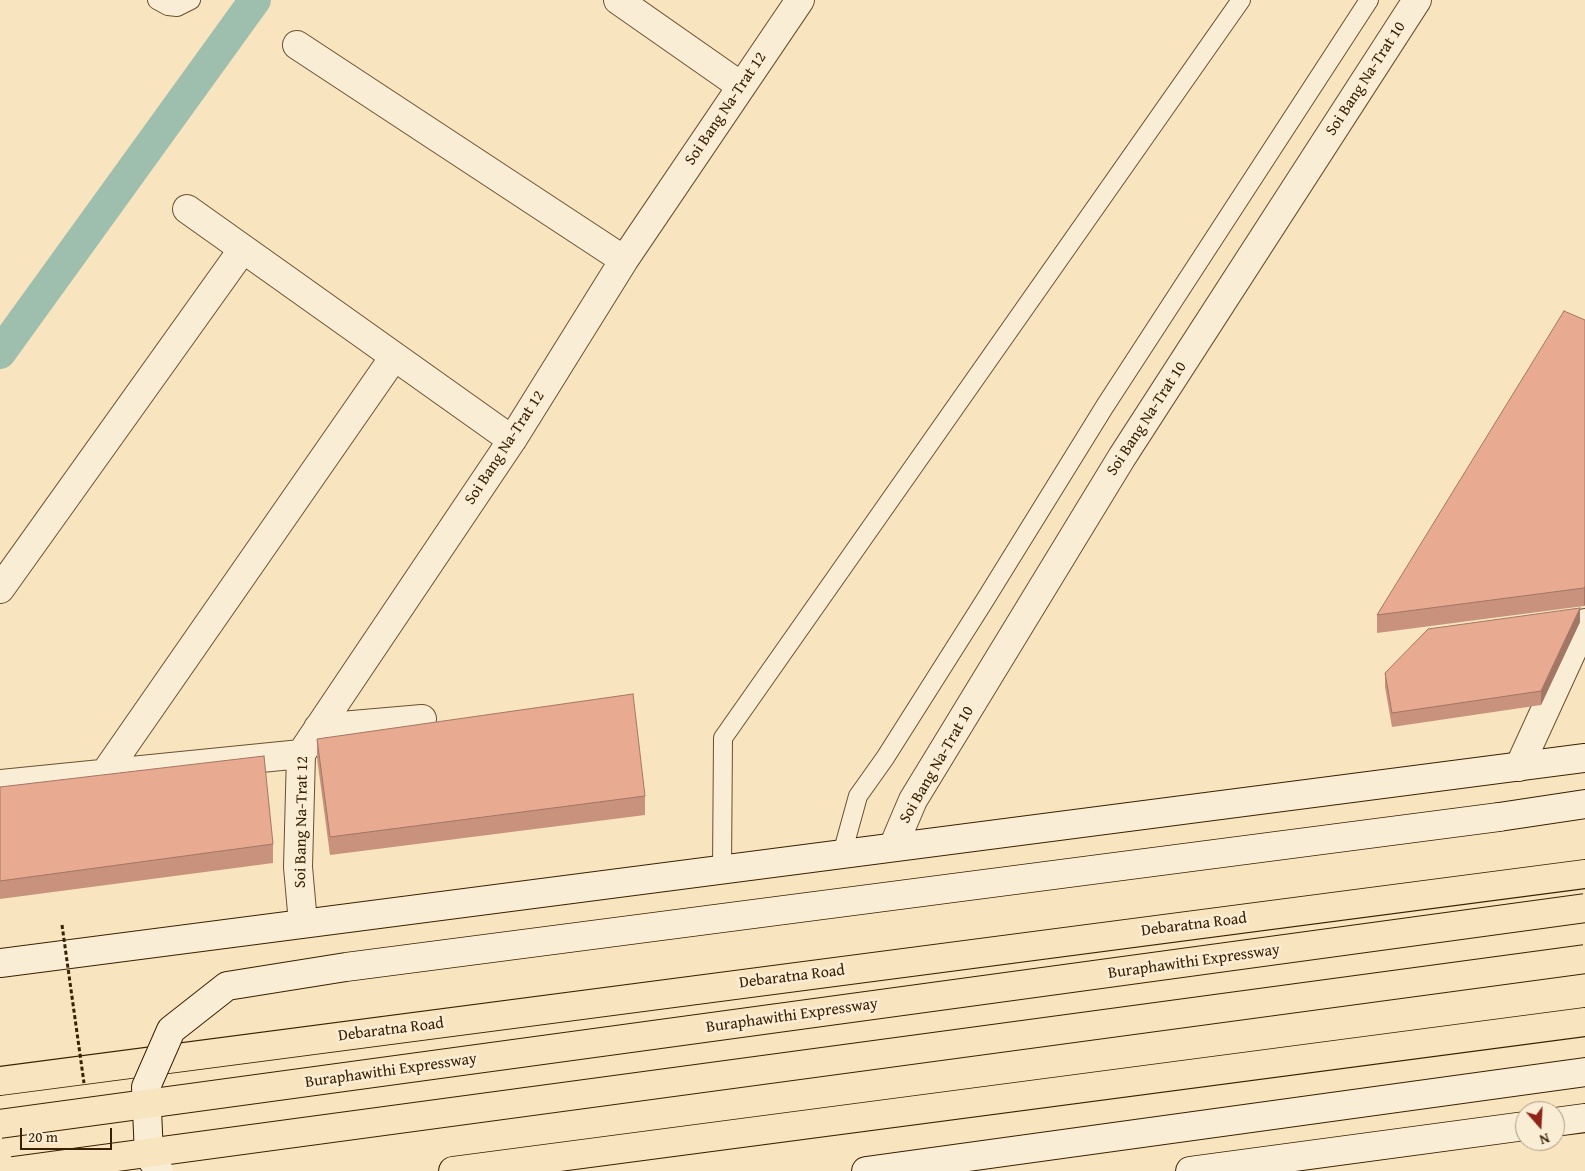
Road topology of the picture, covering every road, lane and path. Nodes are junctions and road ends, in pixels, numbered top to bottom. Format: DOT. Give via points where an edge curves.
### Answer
graph roads {
  1 [pos="157,0"];
  2 [pos="190,0"];
  3 [pos="618,0"];
  4 [pos="800,0"];
  5 [pos="1241,0"];
  6 [pos="1368,0"];
  7 [pos="1417,0"];
  8 [pos="297,46"];
  9 [pos="741,86"];
  10 [pos="187,210"];
  11 [pos="243,250"];
  12 [pos="624,260"];
  13 [pos="394,356"];
  14 [pos="512,440"];
  15 [pos="0,589"];
  16 [pos="1585,623"];
  17 [pos="422,720"];
  18 [pos="318,728"];
  19 [pos="300,754"];
  20 [pos="1585,758"];
  21 [pos="1520,767"];
  22 [pos="104,773"];
  23 [pos="0,784"];
  24 [pos="1585,804"];
  25 [pos="892,847"];
  26 [pos="842,854"];
  27 [pos="722,869"];
  28 [pos="1585,874"];
  29 [pos="1585,908"];
  30 [pos="303,923"];
  31 [pos="62,925"];
  32 [pos="1585,959"];
  33 [pos="0,963"];
  34 [pos="1585,1022"];
  35 [pos="1572,1074"];
  36 [pos="0,1081"];
  37 [pos="85,1092"];
  38 [pos="1585,1118"];
  39 [pos="1565,1121"];
  40 [pos="0,1124"];
  41 [pos="1515,1128"];
  42 [pos="1294,1164"];
  43 [pos="13,1171"];
  44 [pos="159,1171"];
  45 [pos="453,1171"];
  46 [pos="866,1171"];
  47 [pos="1190,1171"];
  1 -- 2 [label="lane" via="177,7"];
  3 -- 9 [label="street"];
  4 -- 9 [label="street, Soi Bang Na-Trat 12"];
  5 -- 27 [label="lane" via="723,738"];
  6 -- 26 [label="lane" via="1104,406 959,642 858,796"];
  7 -- 25 [label="street, Soi Bang Na-Trat 10" via="1122,457 913,800"];
  8 -- 12 [label="street"];
  9 -- 12 [label="street, Soi Bang Na-Trat 12"];
  10 -- 11 [label="street"];
  11 -- 13 [label="street"];
  11 -- 15 [label="street"];
  12 -- 14 [label="street, Soi Bang Na-Trat 12"];
  13 -- 14 [label="street"];
  13 -- 22 [label="street"];
  14 -- 18 [label="street, Soi Bang Na-Trat 12"];
  16 -- 21 [label="street"];
  17 -- 18 [label="street"];
  18 -- 19 [label="street, Soi Bang Na-Trat 12"];
  19 -- 22 [label="street"];
  19 -- 30 [label="street, Soi Bang Na-Trat 12" via="298,866"];
  20 -- 21 [label="street"];
  21 -- 25 [label="street"];
  22 -- 23 [label="street"];
  24 -- 44 [label="street, bridge" via="346,967 227,986 171,1030 146,1086 149,1155"];
  25 -- 26 [label="street"];
  26 -- 27 [label="street"];
  27 -- 30 [label="street"];
  28 -- 36 [label="highway, Debaratna Road"];
  29 -- 40 [label="highway, Buraphawithi Expressway, bridge"];
  30 -- 33 [label="street"];
  31 -- 37 [label="path, bridge"];
  32 -- 43 [label="highway, bridge"];
  34 -- 45 [label="highway"];
  35 -- 46 [label="street"];
  38 -- 39 [label="street"];
  41 -- 42 [label="street"];
  42 -- 47 [label="street"];
}
